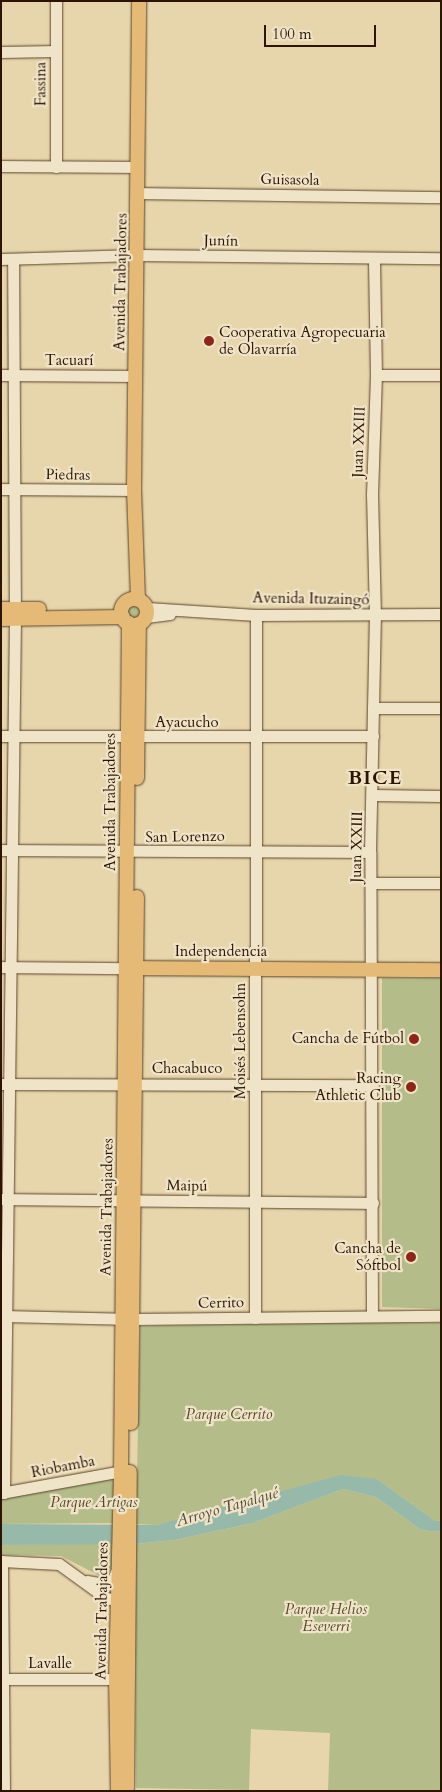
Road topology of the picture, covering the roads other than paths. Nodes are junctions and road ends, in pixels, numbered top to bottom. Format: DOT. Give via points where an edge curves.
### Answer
graph roads {
  1 [pos="56,1"];
  2 [pos="139,1"];
  3 [pos="56,51"];
  4 [pos="1,52"];
  5 [pos="1,166"];
  6 [pos="56,167"];
  7 [pos="138,167"];
  8 [pos="139,193"];
  9 [pos="441,197"];
  10 [pos="137,255"];
  11 [pos="374,258"];
  12 [pos="441,258"];
  13 [pos="7,259"];
  14 [pos="6,375"];
  15 [pos="376,375"];
  16 [pos="441,375"];
  17 [pos="136,376"];
  18 [pos="7,489"];
  19 [pos="134,490"];
  20 [pos="134,612"];
  21 [pos="8,614"];
  22 [pos="441,614"];
  23 [pos="256,615"];
  24 [pos="375,616"];
  25 [pos="373,708"];
  26 [pos="441,708"];
  27 [pos="6,736"];
  28 [pos="373,736"];
  29 [pos="132,738"];
  30 [pos="254,738"];
  31 [pos="373,795"];
  32 [pos="441,796"];
  33 [pos="7,850"];
  34 [pos="132,852"];
  35 [pos="256,852"];
  36 [pos="370,852"];
  37 [pos="371,883"];
  38 [pos="441,883"];
  39 [pos="6,967"];
  40 [pos="131,968"];
  41 [pos="256,968"];
  42 [pos="371,969"];
  43 [pos="441,970"];
  44 [pos="5,1084"];
  45 [pos="129,1084"];
  46 [pos="256,1085"];
  47 [pos="373,1085"];
  48 [pos="6,1199"];
  49 [pos="129,1200"];
  50 [pos="255,1202"];
  51 [pos="373,1203"];
  52 [pos="5,1316"];
  53 [pos="372,1316"];
  54 [pos="441,1316"];
  55 [pos="255,1318"];
  56 [pos="127,1319"];
  57 [pos="126,1470"];
  58 [pos="2,1493"];
  59 [pos="1,1561"];
  60 [pos="122,1567"];
  61 [pos="85,1580"];
  62 [pos="123,1602"];
  63 [pos="3,1679"];
  64 [pos="122,1679"];
  65 [pos="4,1791"];
  66 [pos="118,1791"];
  67 [pos="127,1791"];
  1 -- 3 [label="street, Fassina"];
  2 -- 7 [label="main road, Avenida Trabajadores"];
  3 -- 4 [label="street"];
  3 -- 6 [label="street, Fassina"];
  5 -- 6 [label="street"];
  6 -- 7 [label="street"];
  7 -- 8 [label="main road, Avenida Trabajadores"];
  8 -- 9 [label="street, Guisasola"];
  8 -- 10 [label="main road, Avenida Trabajadores"];
  10 -- 11 [label="street, Junín"];
  10 -- 13 [label="street, Junín"];
  10 -- 17 [label="main road, Avenida Trabajadores"];
  11 -- 12 [label="street, Junín"];
  11 -- 15 [label="street, Juan XXIII"];
  13 -- 14 [label="street"];
  14 -- 17 [label="street, Tacuarí"];
  14 -- 18 [label="street"];
  15 -- 16 [label="street"];
  15 -- 24 [label="street, Juan XXIII" via="372,494"];
  17 -- 19 [label="main road, Avenida Trabajadores"];
  18 -- 19 [label="street, Piedras"];
  18 -- 21 [label="street"];
  19 -- 20 [label="main road, Avenida Trabajadores"];
  20 -- 21 [label="main road, Avenida Ituzaingó"];
  20 -- 23 [label="street, Avenida Ituzaingó"];
  20 -- 29 [label="main road, Avenida Trabajadores"];
  21 -- 27 [label="street"];
  22 -- 24 [label="street, Avenida Ituzaingó"];
  23 -- 24 [label="street, Avenida Ituzaingó"];
  23 -- 30 [label="street, Moisés Lebensohn"];
  24 -- 25 [label="street, Juan XXIII"];
  25 -- 26 [label="street"];
  25 -- 28 [label="street, Juan XXIII"];
  27 -- 29 [label="street, Ayacucho"];
  27 -- 33 [label="street"];
  28 -- 30 [label="street, Ayacucho"];
  28 -- 31 [label="street, Juan XXIII"];
  29 -- 30 [label="street, Ayacucho"];
  29 -- 34 [label="main road, Avenida Trabajadores"];
  30 -- 35 [label="street, Moisés Lebensohn"];
  31 -- 32 [label="street"];
  31 -- 36 [label="street, Juan XXIII"];
  33 -- 34 [label="street, San Lorenzo"];
  33 -- 39 [label="street"];
  34 -- 35 [label="street, San Lorenzo"];
  34 -- 40 [label="main road, Avenida Trabajadores"];
  35 -- 36 [label="street, San Lorenzo"];
  35 -- 41 [label="street, Moisés Lebensohn"];
  36 -- 37 [label="street, Juan XXIII"];
  37 -- 38 [label="street"];
  37 -- 42 [label="street, Juan XXIII"];
  39 -- 40 [label="street, Independencia"];
  39 -- 44 [label="street"];
  40 -- 41 [label="main road, Independencia"];
  40 -- 45 [label="main road, Avenida Trabajadores"];
  41 -- 42 [label="main road, Independencia"];
  41 -- 46 [label="street, Moisés Lebensohn"];
  42 -- 43 [label="main road, Independencia"];
  42 -- 47 [label="street, Juan XXIII"];
  44 -- 45 [label="street, Chacabuco"];
  44 -- 48 [label="street"];
  45 -- 46 [label="street, Chacabuco"];
  45 -- 49 [label="main road, Avenida Trabajadores"];
  46 -- 47 [label="street, Chacabuco"];
  46 -- 50 [label="street, Moisés Lebensohn"];
  47 -- 51 [label="street, Juan XXIII"];
  48 -- 49 [label="street, Maipú"];
  48 -- 52 [label="street"];
  49 -- 50 [label="street, Maipú"];
  49 -- 56 [label="main road, Avenida Trabajadores"];
  50 -- 51 [label="street, Maipú"];
  50 -- 55 [label="street, Moisés Lebensohn"];
  51 -- 53 [label="street, Juan XXIII"];
  52 -- 56 [label="street, Cerrito"];
  52 -- 58 [label="street"];
  53 -- 54 [label="street, Cerrito"];
  53 -- 55 [label="street, Cerrito"];
  55 -- 56 [label="street, Cerrito"];
  56 -- 57 [label="main road, Avenida Trabajadores"];
  57 -- 58 [label="street, Riobamba"];
  57 -- 60 [label="main road, Avenida Trabajadores"];
  59 -- 61 [label="street" via="50,1562"];
  59 -- 63 [label="street"];
  60 -- 61 [label="street" via="112,1581 104,1584"];
  60 -- 62 [label="main road, Avenida Trabajadores"];
  61 -- 62 [label="street" via="106,1598"];
  62 -- 64 [label="main road, Avenida Trabajadores"];
  63 -- 64 [label="street, Lavalle"];
  63 -- 65 [label="street"];
  64 -- 66 [label="main road, Avenida Trabajadores"];
  64 -- 67 [label="main road, Avenida Trabajadores"];
}
